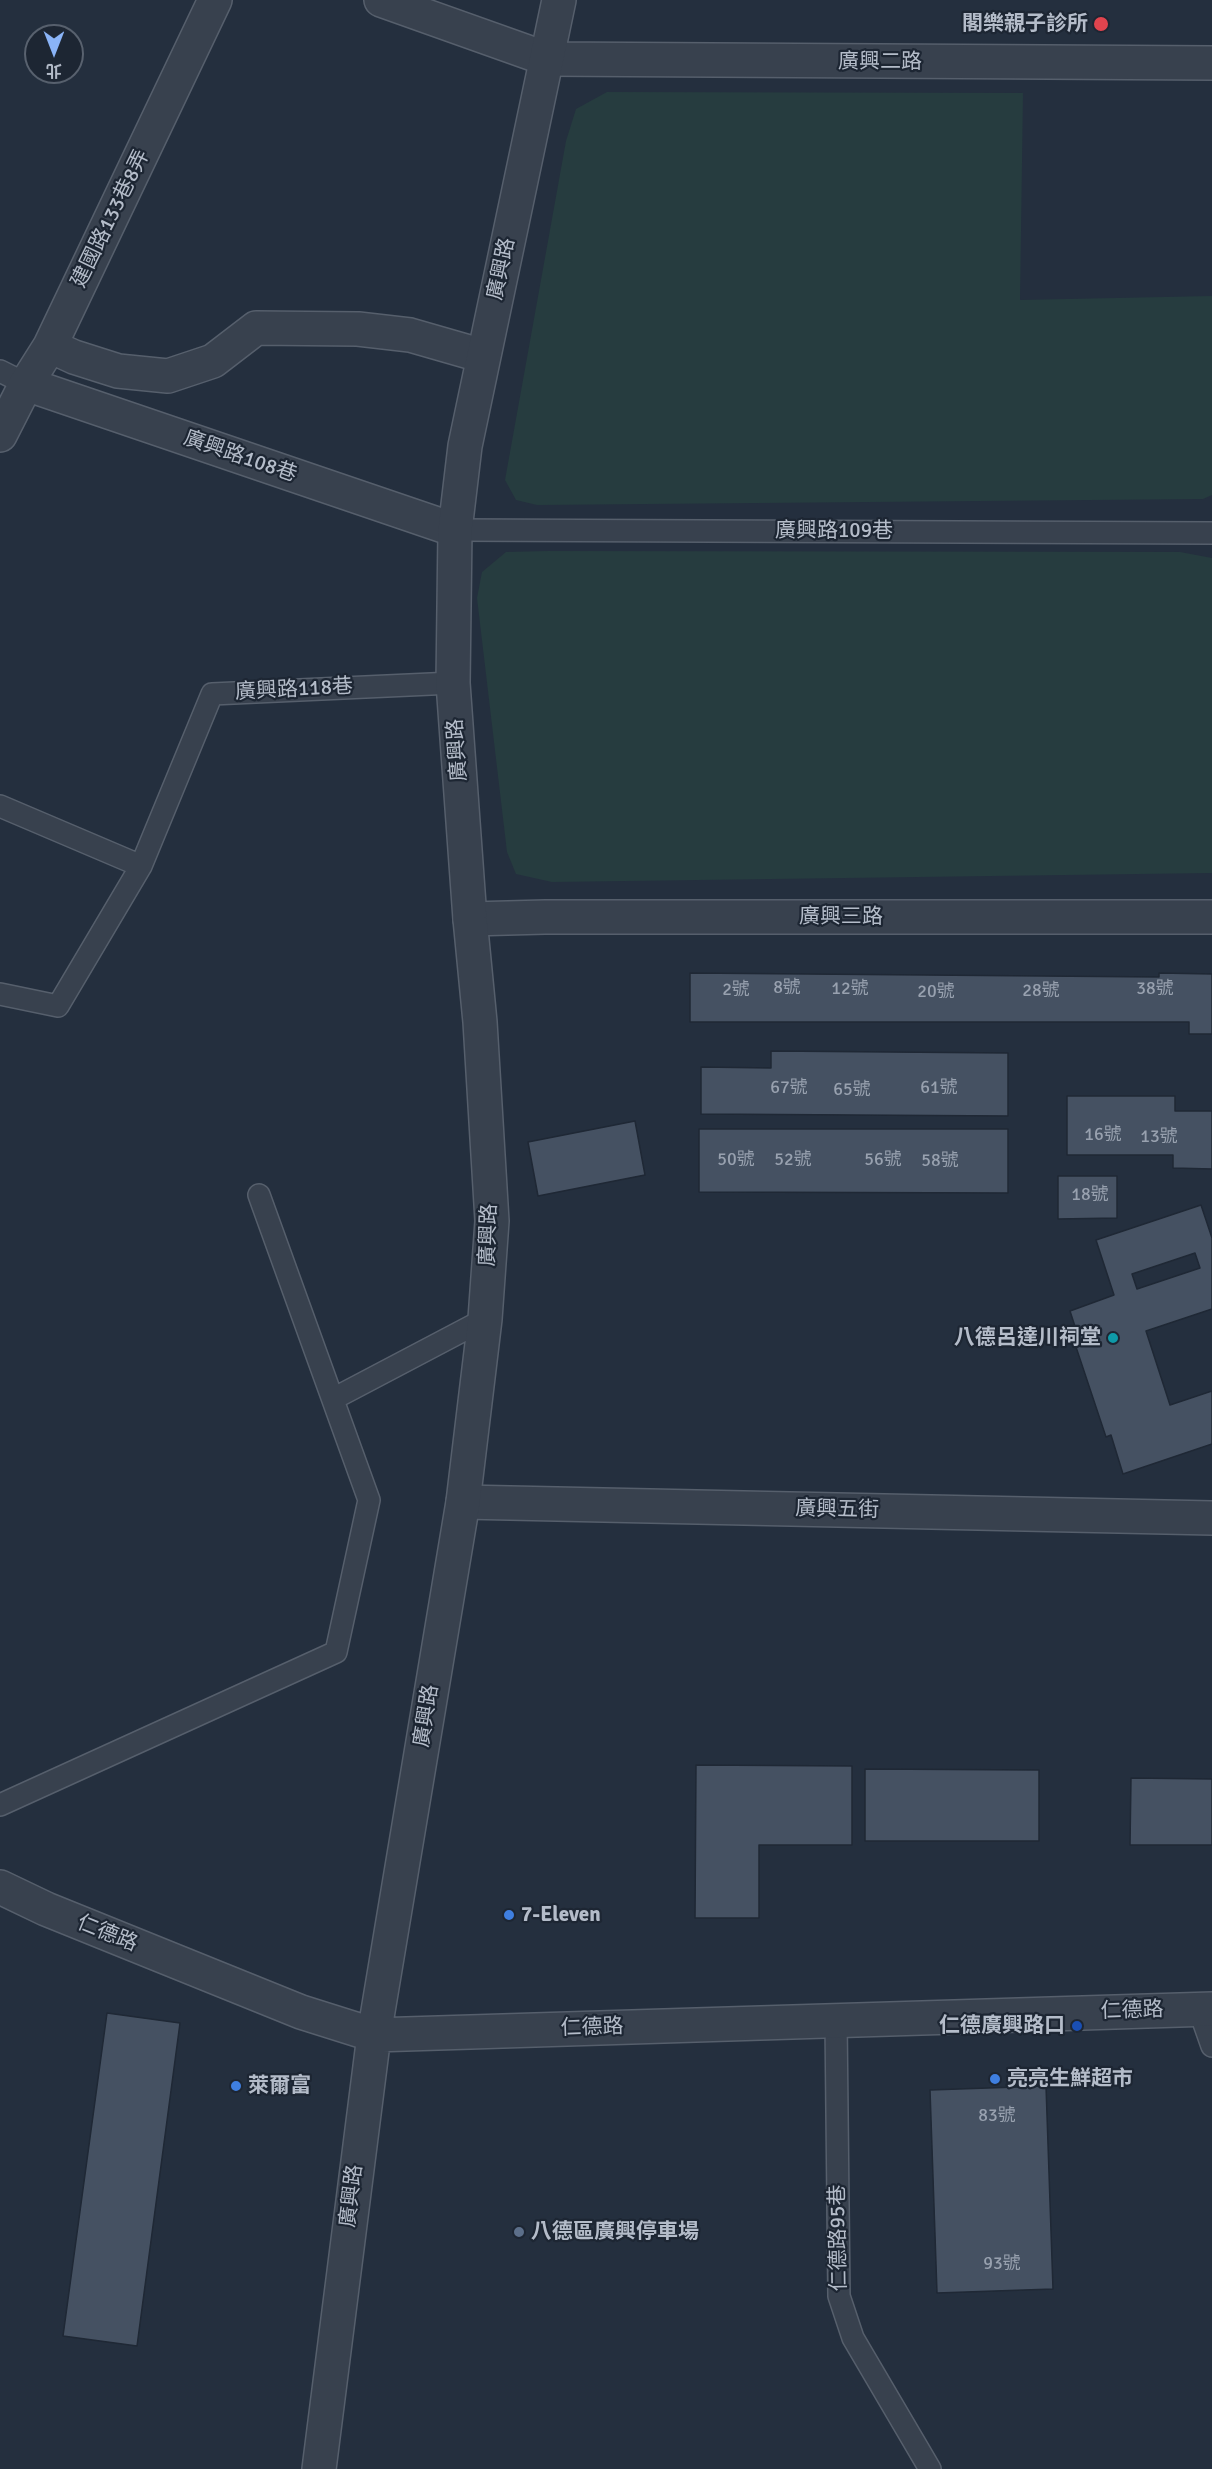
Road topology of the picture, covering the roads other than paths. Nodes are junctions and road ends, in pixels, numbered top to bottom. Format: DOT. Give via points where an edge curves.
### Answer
graph roads {
  1 [pos="215,0"];
  2 [pos="381,0"];
  3 [pos="559,0"];
  4 [pos="547,59"];
  5 [pos="1212,63"];
  6 [pos="50,346"];
  7 [pos="483,356"];
  8 [pos="13,377"];
  9 [pos="0,435"];
  10 [pos="455,530"];
  11 [pos="1212,533"];
  12 [pos="453,683"];
  13 [pos="0,806"];
  14 [pos="141,866"];
  15 [pos="1212,917"];
  16 [pos="470,919"];
  17 [pos="0,994"];
  18 [pos="259,1195"];
  19 [pos="485,1319"];
  20 [pos="333,1399"];
  21 [pos="463,1502"];
  22 [pos="1212,1518"];
  23 [pos="0,1804"];
  24 [pos="0,1887"];
  25 [pos="1205,2009"];
  26 [pos="837,2020"];
  27 [pos="374,2035"];
  28 [pos="1212,2046"];
  29 [pos="319,2469"];
  30 [pos="930,2469"];
  1 -- 6 [label="street, 建國路133巷8弄"];
  2 -- 4 [label="street, 廣興二路"];
  3 -- 4 [label="street, 廣興路"];
  4 -- 5 [label="street, 廣興二路"];
  4 -- 7 [label="street, 廣興路"];
  6 -- 7 [label="street" via="118,371 168,376 213,361 256,328 358,329 410,335"];
  6 -- 8 [label="street, 建國路133巷8弄"];
  7 -- 10 [label="street, 廣興路" via="465,446"];
  8 -- 9 [label="street, 建國路133巷8弄"];
  8 -- 10 [label="street, 廣興路108巷"];
  10 -- 11 [label="lane, 廣興路109巷"];
  10 -- 12 [label="street, 廣興路"];
  12 -- 14 [label="lane, 廣興路118巷" via="212,694"];
  12 -- 16 [label="street, 廣興路"];
  13 -- 14 [label="lane"];
  14 -- 17 [label="lane" via="58,1006"];
  15 -- 16 [label="street, 廣興三路"];
  16 -- 19 [label="street, 廣興路" via="492,1221"];
  18 -- 20 [label="lane"];
  19 -- 20 [label="lane"];
  19 -- 21 [label="street, 廣興路"];
  20 -- 23 [label="lane" via="369,1500 336,1652"];
  21 -- 22 [label="street, 廣興五街"];
  21 -- 27 [label="street, 廣興路"];
  24 -- 27 [label="street, 仁德路" via="301,2012"];
  25 -- 26 [label="street, 仁德路"];
  25 -- 28 [label="lane"];
  26 -- 27 [label="street, 仁德路"];
  26 -- 30 [label="lane, 仁德路95巷" via="839,2296 853,2338"];
  27 -- 29 [label="street, 廣興路"];
}
